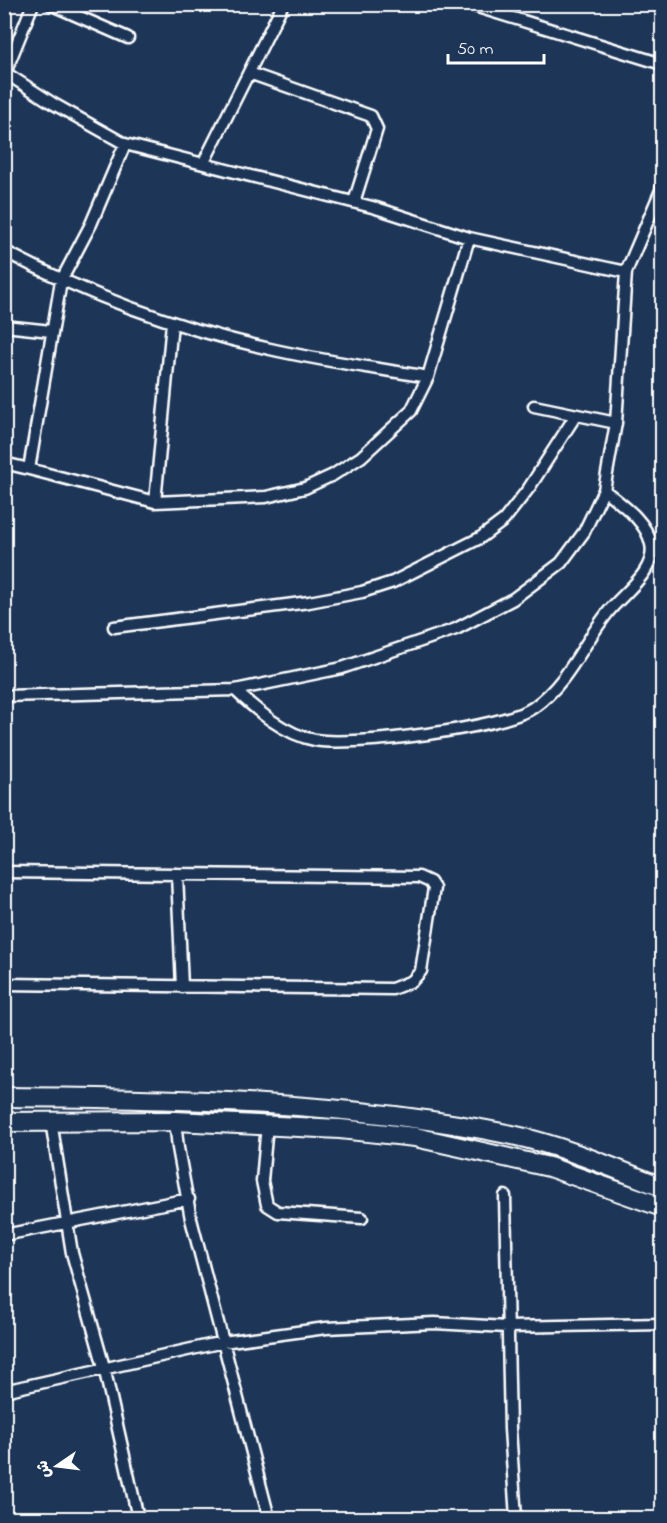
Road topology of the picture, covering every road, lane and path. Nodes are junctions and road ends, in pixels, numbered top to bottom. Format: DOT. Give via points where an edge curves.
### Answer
graph roads {
  1 [pos="33,4"];
  2 [pos="50,4"];
  3 [pos="283,4"];
  4 [pos="468,4"];
  5 [pos="128,38"];
  6 [pos="663,64"];
  7 [pos="5,73"];
  8 [pos="249,73"];
  9 [pos="125,144"];
  10 [pos="204,162"];
  11 [pos="663,188"];
  12 [pos="354,202"];
  13 [pos="470,238"];
  14 [pos="4,251"];
  15 [pos="626,272"];
  16 [pos="61,281"];
  17 [pos="172,323"];
  18 [pos="4,326"];
  19 [pos="51,331"];
  20 [pos="428,377"];
  21 [pos="534,406"];
  22 [pos="576,415"];
  23 [pos="616,423"];
  24 [pos="4,463"];
  25 [pos="29,469"];
  26 [pos="604,490"];
  27 [pos="155,502"];
  28 [pos="114,627"];
  29 [pos="235,690"];
  30 [pos="4,696"];
  31 [pos="4,872"];
  32 [pos="177,874"];
  33 [pos="4,984"];
  34 [pos="182,987"];
  35 [pos="4,1097"];
  36 [pos="51,1121"];
  37 [pos="176,1121"];
  38 [pos="4,1122"];
  39 [pos="267,1125"];
  40 [pos="663,1187"];
  41 [pos="506,1196"];
  42 [pos="189,1199"];
  43 [pos="663,1207"];
  44 [pos="362,1218"];
  45 [pos="69,1222"];
  46 [pos="4,1235"];
  47 [pos="663,1324"];
  48 [pos="507,1327"];
  49 [pos="223,1342"];
  50 [pos="104,1367"];
  51 [pos="4,1391"];
  52 [pos="138,1518"];
  53 [pos="269,1518"];
  54 [pos="516,1518"];
  1 -- 7 [label="street"];
  2 -- 5 [label="street"];
  3 -- 8 [label="street"];
  4 -- 6 [label="street"];
  7 -- 9 [label="street"];
  8 -- 10 [label="street"];
  8 -- 12 [label="street" via="371,116 377,129"];
  9 -- 10 [label="street"];
  9 -- 16 [label="street" via="91,224"];
  10 -- 12 [label="street"];
  11 -- 15 [label="street"];
  12 -- 13 [label="street"];
  13 -- 15 [label="street"];
  13 -- 20 [label="street"];
  14 -- 16 [label="street"];
  15 -- 23 [label="street"];
  16 -- 17 [label="street"];
  16 -- 19 [label="street"];
  17 -- 20 [label="street" via="303,356"];
  17 -- 27 [label="street"];
  18 -- 19 [label="street"];
  19 -- 25 [label="street"];
  20 -- 27 [label="street" via="411,411 362,457 305,488 266,497"];
  21 -- 22 [label="street"];
  22 -- 23 [label="street"];
  22 -- 28 [label="street" via="504,520 480,538 393,582 309,603"];
  23 -- 26 [label="street"];
  24 -- 25 [label="street"];
  25 -- 27 [label="street"];
  26 -- 29 [label="street" via="584,532 561,563 513,599 456,628 385,654 342,668"];
  26 -- 29 [label="street" via="645,530 651,543 649,565 595,628 560,686 532,709 467,729 315,740 279,724"];
  29 -- 30 [label="street"];
  31 -- 32 [label="street"];
  32 -- 34 [label="street"];
  32 -- 34 [label="street" via="419,877 434,888 420,971 404,987"];
  33 -- 34 [label="street"];
  35 -- 40 [label="main road" via="213,1101 398,1116 514,1135"];
  36 -- 37 [label="main road"];
  36 -- 38 [label="main road"];
  36 -- 45 [label="street"];
  37 -- 39 [label="main road"];
  37 -- 42 [label="street"];
  39 -- 43 [label="main road" via="415,1137 549,1167"];
  39 -- 44 [label="street" via="262,1172 267,1205 278,1212"];
  41 -- 48 [label="street"];
  42 -- 45 [label="street"];
  42 -- 49 [label="street"];
  45 -- 46 [label="street"];
  45 -- 50 [label="street" via="72,1253"];
  47 -- 48 [label="street"];
  48 -- 49 [label="street" via="458,1323 370,1325"];
  48 -- 54 [label="street"];
  49 -- 50 [label="street"];
  49 -- 53 [label="street"];
  50 -- 51 [label="street"];
  50 -- 52 [label="street"];
}
